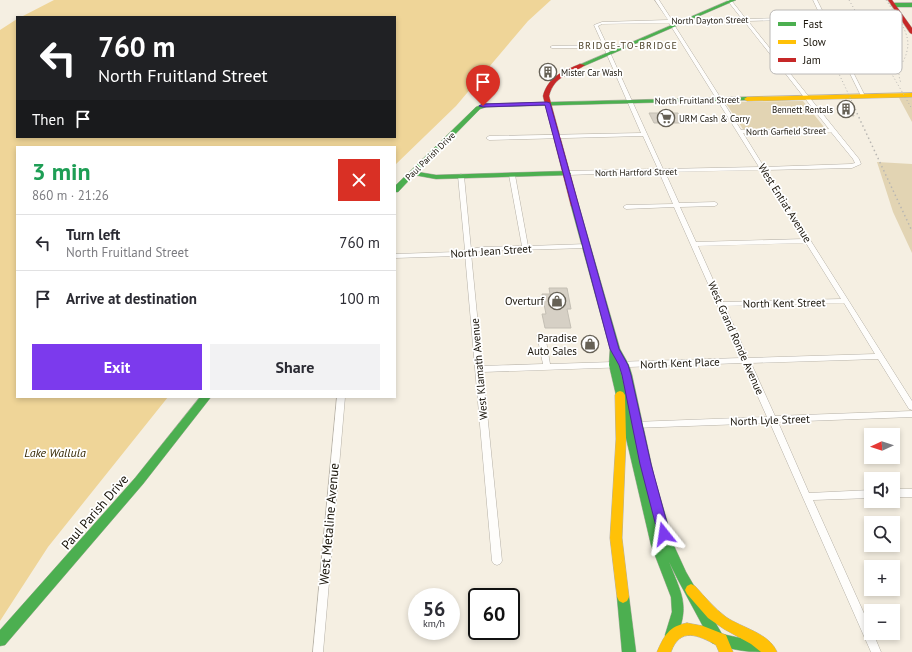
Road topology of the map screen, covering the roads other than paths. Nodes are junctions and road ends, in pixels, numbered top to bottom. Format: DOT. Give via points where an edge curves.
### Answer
graph roads {
  1 [pos="657,0"];
  2 [pos="815,0"];
  3 [pos="731,1"];
  4 [pos="892,2"];
  5 [pos="912,4"];
  6 [pos="820,10"];
  7 [pos="902,17"];
  8 [pos="770,19"];
  9 [pos="744,20"];
  10 [pos="685,21"];
  11 [pos="672,23"];
  12 [pos="596,25"];
  13 [pos="912,32"];
  14 [pos="552,47"];
  15 [pos="607,49"];
  16 [pos="770,53"];
  17 [pos="787,74"];
  18 [pos="852,74"];
  19 [pos="912,95"];
  20 [pos="863,96"];
  21 [pos="806,98"];
  22 [pos="720,100"];
  23 [pos="631,102"];
  24 [pos="547,103"];
  25 [pos="483,106"];
  26 [pos="832,130"];
  27 [pos="740,132"];
  28 [pos="645,134"];
  29 [pos="556,136"];
  30 [pos="489,138"];
  31 [pos="763,168"];
  32 [pos="662,171"];
  33 [pos="414,173"];
  34 [pos="567,174"];
  35 [pos="512,175"];
  36 [pos="461,176"];
  37 [pos="396,189"];
  38 [pos="715,204"];
  39 [pos="677,206"];
  40 [pos="626,207"];
  41 [pos="808,241"];
  42 [pos="694,244"];
  43 [pos="587,246"];
  44 [pos="525,248"];
  45 [pos="468,252"];
  46 [pos="396,256"];
  47 [pos="846,301"];
  48 [pos="721,304"];
  49 [pos="541,335"];
  50 [pos="615,349"];
  51 [pos="880,356"];
  52 [pos="746,361"];
  53 [pos="614,365"];
  54 [pos="624,365"];
  55 [pos="547,367"];
  56 [pos="479,369"];
  57 [pos="620,395"];
  58 [pos="205,398"];
  59 [pos="341,398"];
  60 [pos="912,407"];
  61 [pos="912,414"];
  62 [pos="773,420"];
  63 [pos="627,425"];
  64 [pos="637,425"];
  65 [pos="900,493"];
  66 [pos="912,493"];
  67 [pos="864,494"];
  68 [pos="807,497"];
  69 [pos="496,561"];
  70 [pos="691,590"];
  71 [pos="670,635"];
  72 [pos="719,639"];
  73 [pos="0,640"];
  74 [pos="318,652"];
  75 [pos="629,652"];
  76 [pos="664,652"];
  77 [pos="726,652"];
  78 [pos="756,652"];
  79 [pos="770,652"];
  80 [pos="876,652"];
  1 -- 11 [label="street, West Entiat Avenue"];
  2 -- 6 [label="street"];
  3 -- 9 [label="street"];
  3 -- 10 [label="main road"];
  4 -- 5 [label="main road"];
  7 -- 13 [label="main road"];
  8 -- 9 [label="street, North Dayton Street"];
  9 -- 10 [label="street, North Dayton Street"];
  9 -- 16 [label="street"];
  10 -- 11 [label="main road"];
  11 -- 12 [label="street, North Dayton Street"];
  11 -- 15 [label="main road" via="626,46"];
  11 -- 22 [label="street, West Entiat Avenue"];
  12 -- 15 [label="street, West Grand Ronde Avenue"];
  14 -- 15 [label="street"];
  15 -- 23 [label="street, West Grand Ronde Avenue"];
  15 -- 24 [label="main road" via="556,78 546,91"];
  17 -- 21 [label="street"];
  18 -- 20 [label="street"];
  19 -- 20 [label="main road, North Fruitland Street"];
  20 -- 21 [label="main road, North Fruitland Street"];
  21 -- 22 [label="main road, North Fruitland Street"];
  21 -- 26 [label="street"];
  22 -- 23 [label="main road, North Fruitland Street"];
  22 -- 27 [label="street, West Entiat Avenue"];
  23 -- 24 [label="main road, North Fruitland Street"];
  23 -- 28 [label="street, West Grand Ronde Avenue"];
  24 -- 25 [label="main road, North Fruitland Street"];
  24 -- 29 [label="main road"];
  25 -- 33 [label="main road, Paul Parish Drive"];
  26 -- 27 [label="street, North Garfield Street"];
  26 -- 31 [label="street, North Hartford Street" via="858,164"];
  27 -- 31 [label="street, West Entiat Avenue"];
  28 -- 29 [label="street"];
  28 -- 32 [label="street, West Grand Ronde Avenue"];
  29 -- 30 [label="street"];
  29 -- 34 [label="main road"];
  31 -- 32 [label="street, North Hartford Street"];
  31 -- 41 [label="street, West Entiat Avenue"];
  32 -- 34 [label="street, North Hartford Street"];
  32 -- 39 [label="street, West Grand Ronde Avenue"];
  33 -- 36 [label="main road, North Hartford Street" via="433,177"];
  33 -- 37 [label="main road, Paul Parish Drive"];
  34 -- 35 [label="main road, North Hartford Street"];
  34 -- 43 [label="main road"];
  35 -- 36 [label="main road, North Hartford Street"];
  35 -- 44 [label="street"];
  36 -- 45 [label="street, West Klamath Avenue"];
  38 -- 39 [label="street"];
  39 -- 40 [label="street"];
  39 -- 42 [label="street, West Grand Ronde Avenue"];
  41 -- 42 [label="street"];
  41 -- 47 [label="street, West Entiat Avenue"];
  42 -- 48 [label="street, West Grand Ronde Avenue"];
  43 -- 44 [label="street, North Jean Street"];
  43 -- 50 [label="main road"];
  44 -- 45 [label="street, North Jean Street"];
  45 -- 46 [label="street, North Jean Street"];
  45 -- 56 [label="street, West Klamath Avenue"];
  47 -- 48 [label="street, North Kent Street"];
  47 -- 51 [label="street, West Entiat Avenue"];
  48 -- 52 [label="street, West Grand Ronde Avenue"];
  49 -- 55 [label="street"];
  50 -- 53 [label="main road"];
  50 -- 54 [label="main road"];
  51 -- 52 [label="street, North Kent Place"];
  51 -- 60 [label="street, West Entiat Avenue"];
  52 -- 54 [label="street, North Kent Place"];
  52 -- 62 [label="street, West Grand Ronde Avenue"];
  53 -- 54 [label="street, North Kent Place"];
  53 -- 55 [label="street, North Kent Place"];
  53 -- 57 [label="main road"];
  54 -- 64 [label="main road"];
  55 -- 56 [label="street, North Kent Place"];
  56 -- 69 [label="street, West Klamath Avenue"];
  57 -- 63 [label="main road"];
  57 -- 75 [label="main road" via="621,434 616,538"];
  58 -- 73 [label="main road, Paul Parish Drive" via="130,492"];
  59 -- 74 [label="street, West Metaline Avenue"];
  61 -- 62 [label="street, North Lyle Street"];
  62 -- 64 [label="street, North Lyle Street"];
  62 -- 68 [label="street, West Grand Ronde Avenue"];
  63 -- 64 [label="street, North Lyle Street"];
  63 -- 71 [label="main road" via="657,545 677,596 678,612"];
  64 -- 70 [label="main road" via="664,534 674,561"];
  65 -- 66 [label="street"];
  67 -- 68 [label="street"];
  68 -- 80 [label="street, West Grand Ronde Avenue"];
  70 -- 72 [label="main road"];
  70 -- 79 [label="main road" via="713,614 758,641"];
  71 -- 72 [label="main road" via="691,629"];
  71 -- 76 [label="main road"];
  72 -- 77 [label="main road"];
  72 -- 78 [label="main road" via="738,643"];
}
